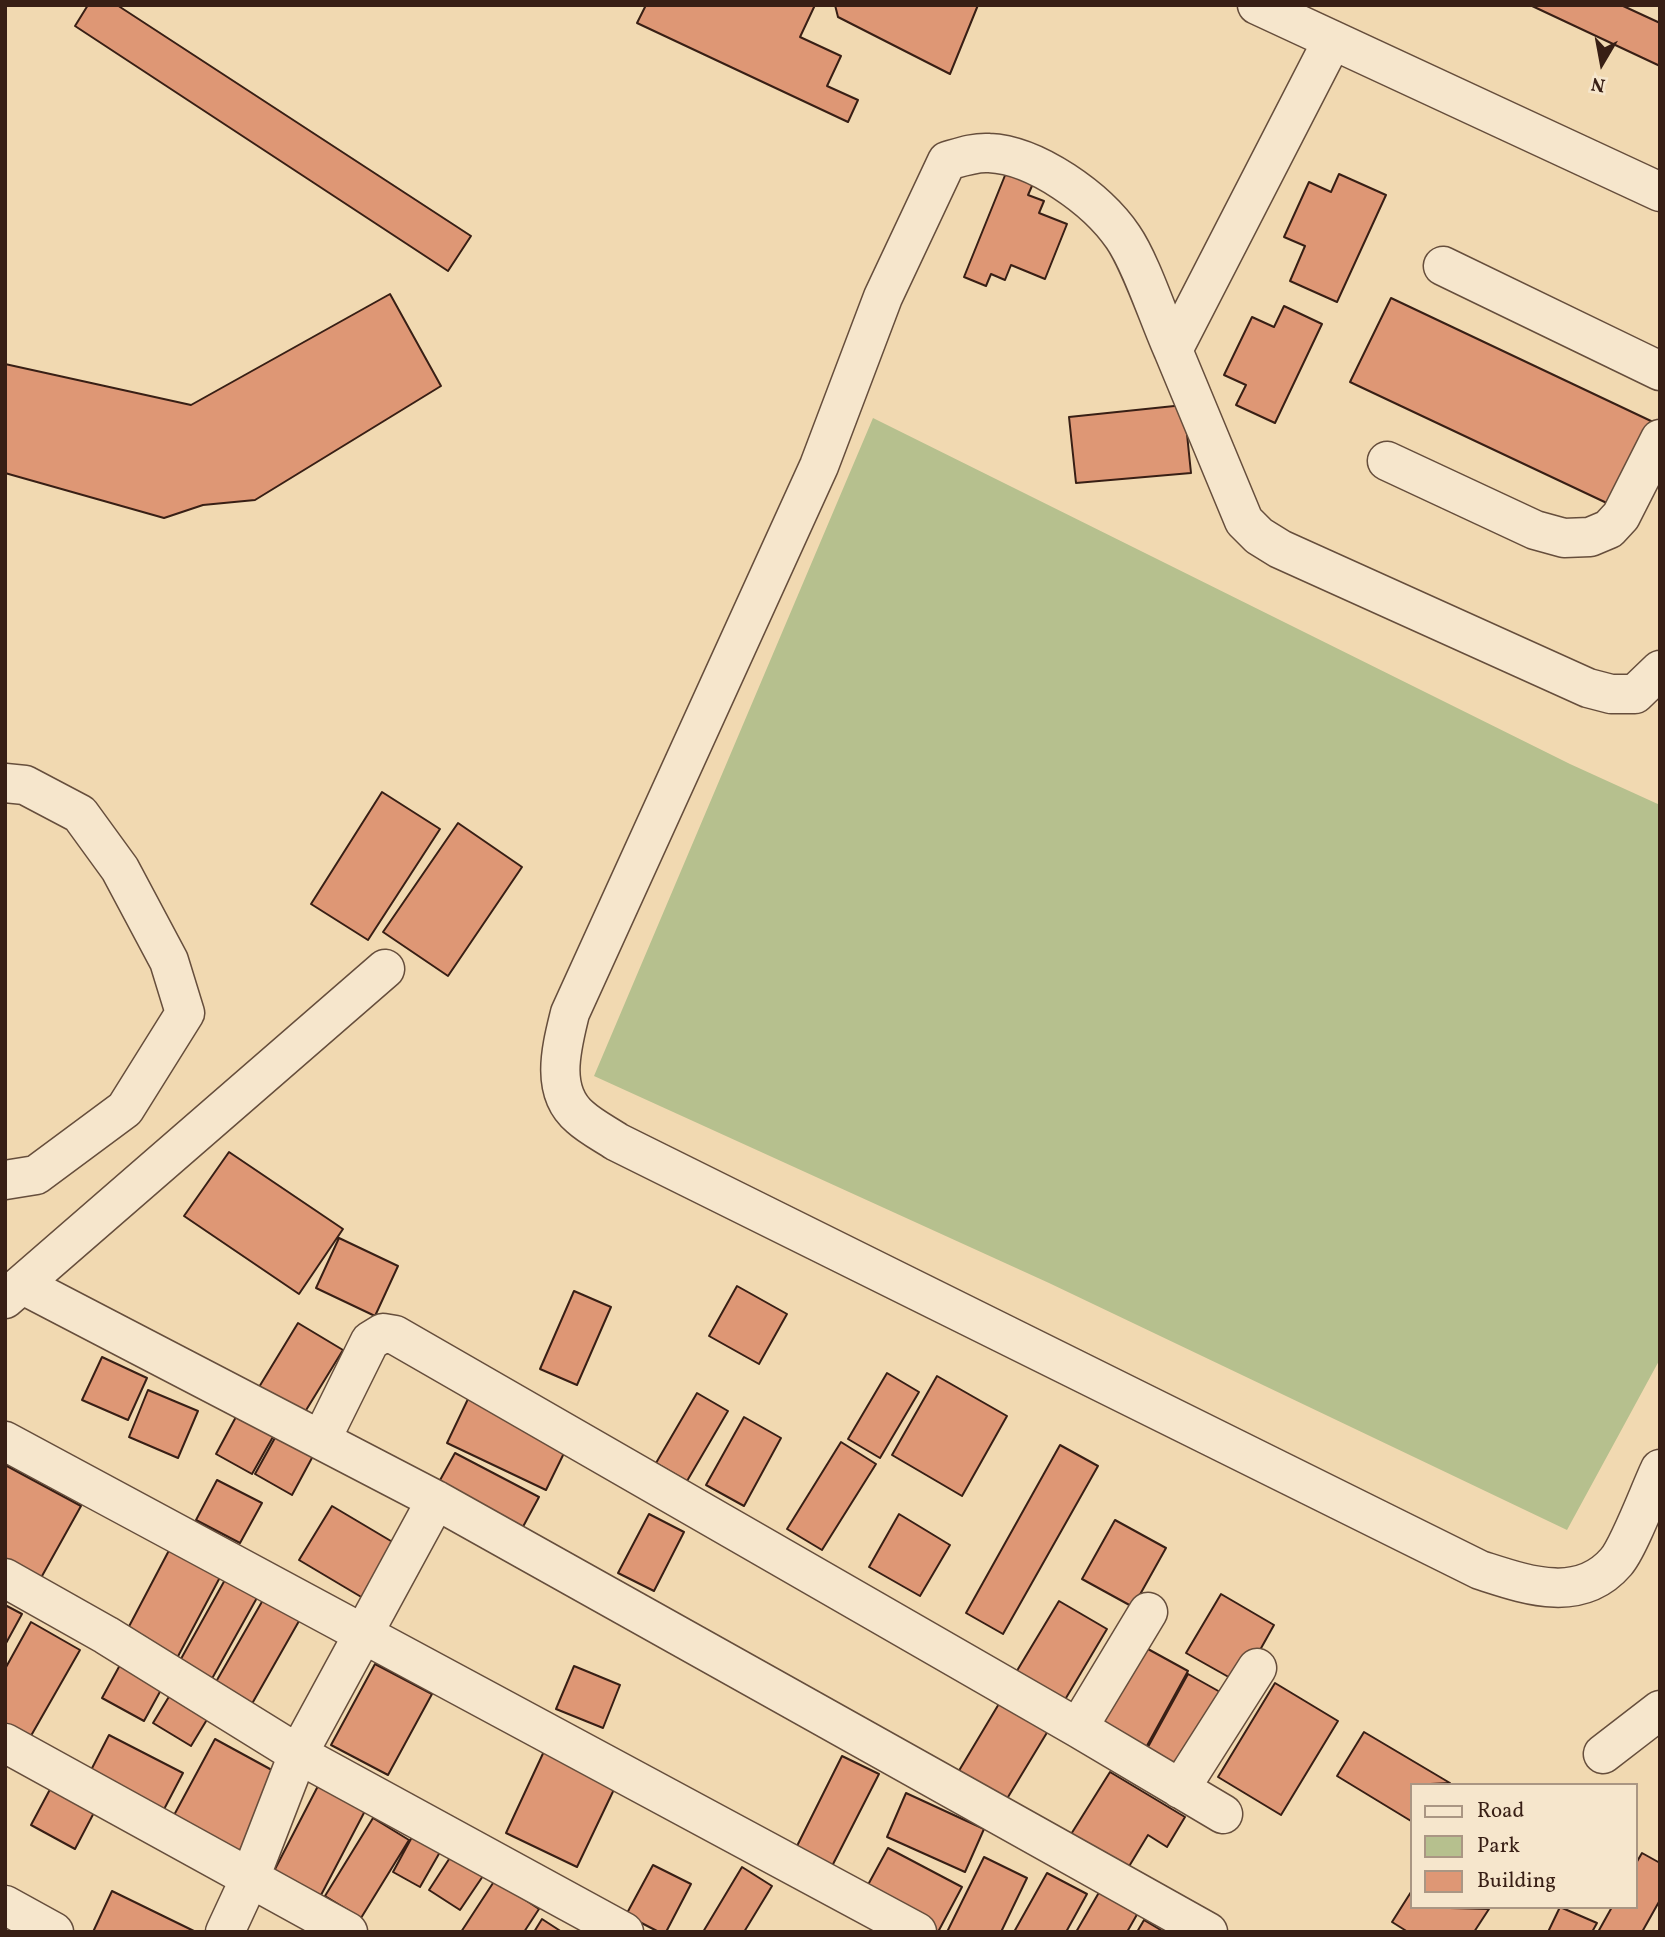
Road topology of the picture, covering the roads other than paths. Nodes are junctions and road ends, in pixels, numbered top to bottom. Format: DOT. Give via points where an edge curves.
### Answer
graph roads {
  1 [pos="1257,5"];
  2 [pos="1332,41"];
  3 [pos="1660,192"];
  4 [pos="1443,266"];
  5 [pos="1173,351"];
  6 [pos="1660,371"];
  7 [pos="1660,439"];
  8 [pos="1387,461"];
  9 [pos="1657,679"];
  10 [pos="5,783"];
  11 [pos="386,969"];
  12 [pos="5,1180"];
  13 [pos="14,1292"];
  14 [pos="321,1440"];
  15 [pos="5,1441"];
  16 [pos="1660,1469"];
  17 [pos="436,1500"];
  18 [pos="5,1578"];
  19 [pos="1148,1612"];
  20 [pos="364,1635"];
  21 [pos="1257,1668"];
  22 [pos="1660,1710"];
  23 [pos="1078,1728"];
  24 [pos="5,1743"];
  25 [pos="298,1754"];
  26 [pos="1603,1754"];
  27 [pos="1180,1789"];
  28 [pos="1223,1814"];
  29 [pos="250,1878"];
  30 [pos="5,1905"];
  31 [pos="54,1932"];
  32 [pos="225,1932"];
  33 [pos="348,1932"];
  34 [pos="624,1932"];
  35 [pos="917,1932"];
  36 [pos="1208,1932"];
  1 -- 2 [label="street"];
  2 -- 3 [label="street"];
  2 -- 5 [label="street"];
  4 -- 6 [label="street"];
  5 -- 9 [label="street" via="1244,522 1259,536 1588,688 1635,694"];
  5 -- 16 [label="street" via="1124,239 1086,198 1055,175 1011,157 989,153 947,161 883,297 818,466 570,1013 560,1055 561,1084 578,1116 618,1142 1480,1570 1531,1586 1561,1589 1589,1581 1616,1562"];
  7 -- 8 [label="street" via="1621,516 1609,529 1591,537 1564,538 1535,530"];
  10 -- 12 [label="street" via="25,785 80,814 120,869 163,949 185,1013 125,1109 36,1175"];
  11 -- 13 [label="street"];
  13 -- 14 [label="street"];
  14 -- 17 [label="street"];
  14 -- 23 [label="street" via="370,1341 383,1333 395,1335"];
  15 -- 20 [label="street"];
  17 -- 20 [label="street"];
  17 -- 36 [label="street"];
  18 -- 25 [label="street"];
  19 -- 23 [label="street"];
  20 -- 25 [label="street"];
  20 -- 35 [label="street"];
  21 -- 27 [label="street"];
  22 -- 26 [label="street"];
  23 -- 27 [label="street"];
  24 -- 29 [label="street"];
  25 -- 29 [label="street"];
  25 -- 34 [label="street"];
  27 -- 28 [label="street"];
  29 -- 32 [label="street"];
  29 -- 33 [label="street"];
  30 -- 31 [label="street"];
}
